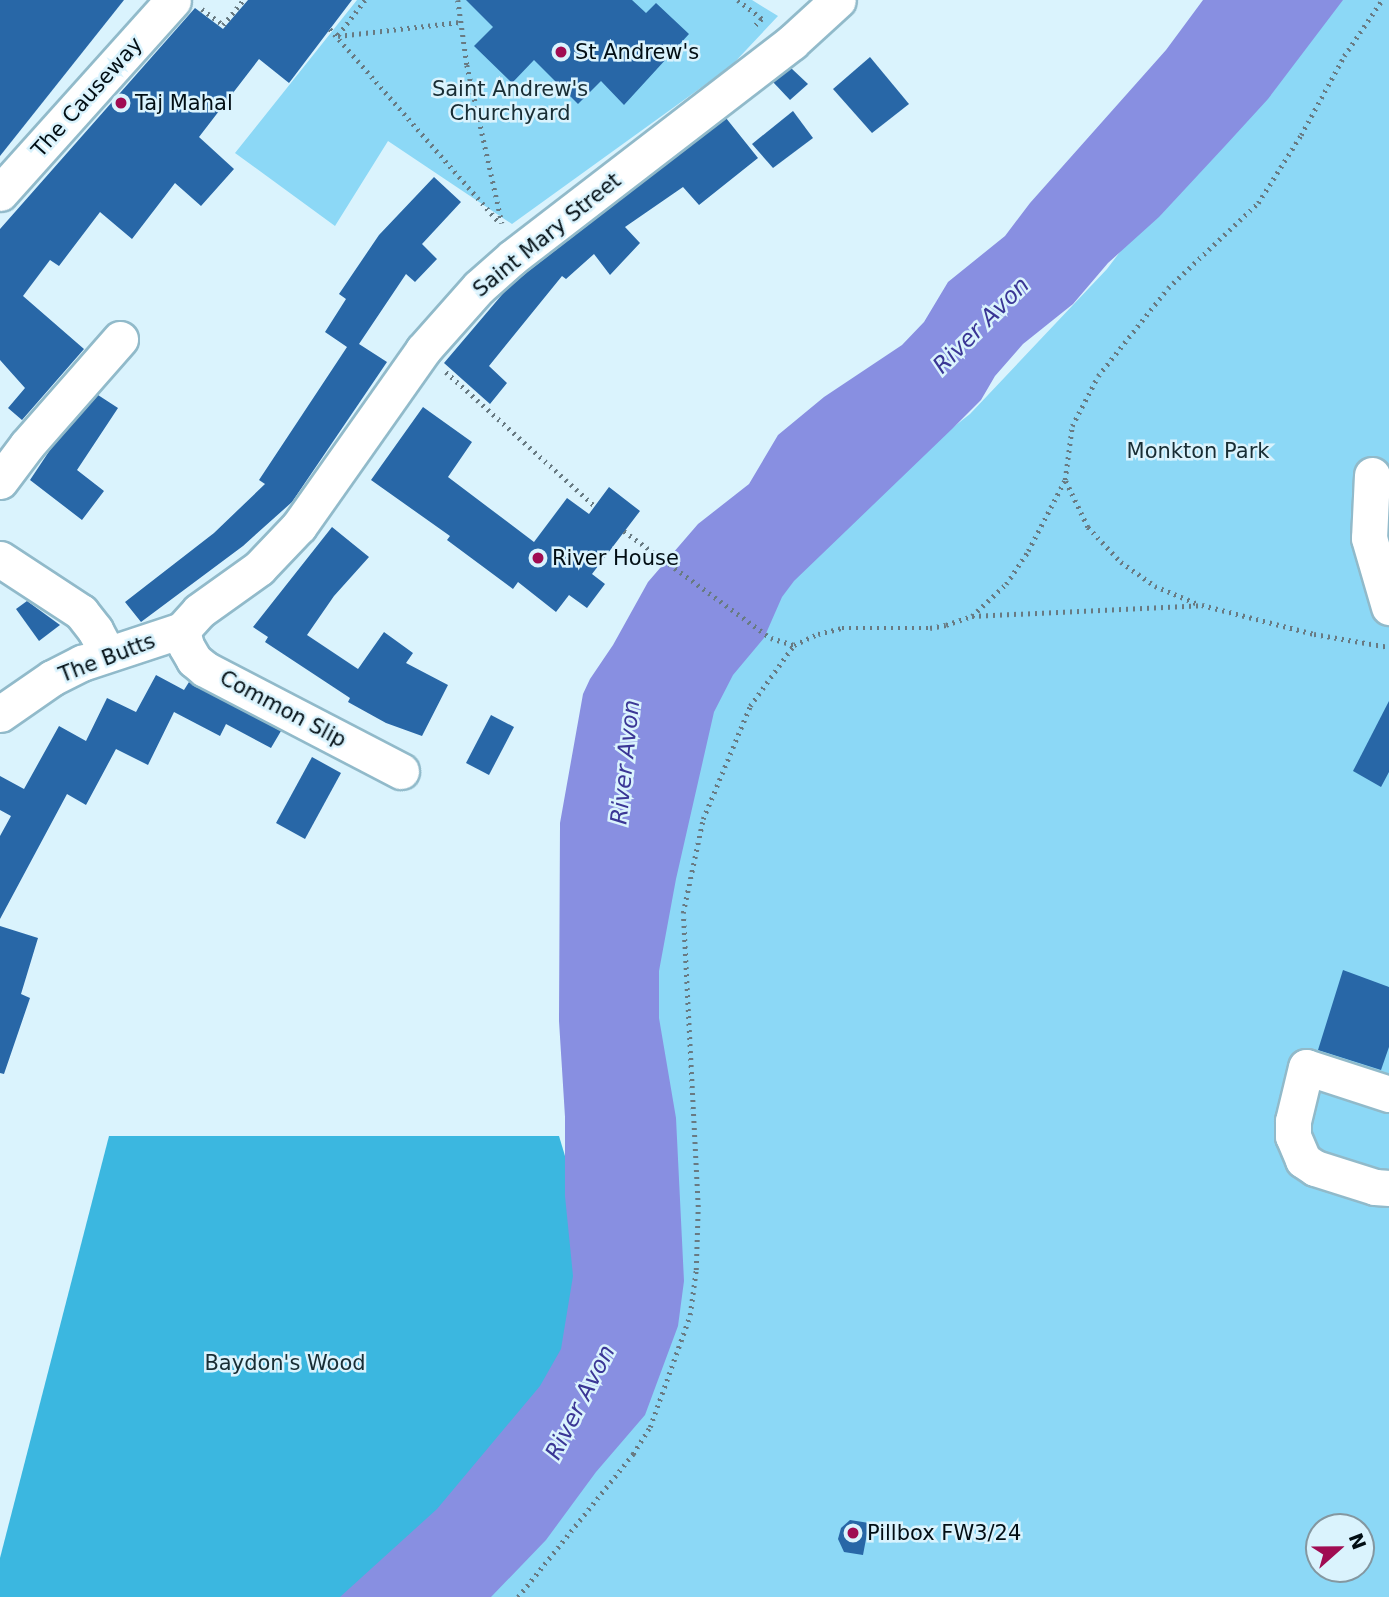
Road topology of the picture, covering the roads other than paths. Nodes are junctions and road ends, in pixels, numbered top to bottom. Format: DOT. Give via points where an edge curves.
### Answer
graph roads {
  1 [pos="173,0"];
  2 [pos="838,0"];
  3 [pos="0,193"];
  4 [pos="120,339"];
  5 [pos="1372,475"];
  6 [pos="0,481"];
  7 [pos="0,559"];
  8 [pos="1389,607"];
  9 [pos="182,630"];
  10 [pos="107,653"];
  11 [pos="0,714"];
  12 [pos="401,771"];
  13 [pos="1389,1094"];
  14 [pos="1389,1188"];
  1 -- 3 [label="street, The Causeway"];
  2 -- 9 [label="street, Saint Mary Street" via="782,50 479,287 423,350 299,526 259,568 200,611"];
  4 -- 6 [label="street"];
  5 -- 8 [label="street" via="1369,538"];
  7 -- 10 [label="street" via="81,612"];
  9 -- 10 [label="street, The Butts"];
  9 -- 12 [label="street, Common Slip" via="194,660 205,668"];
  10 -- 11 [label="street, The Butts" via="52,678"];
  13 -- 14 [label="street" via="1306,1067 1293,1136 1303,1160 1315,1168"];
}
